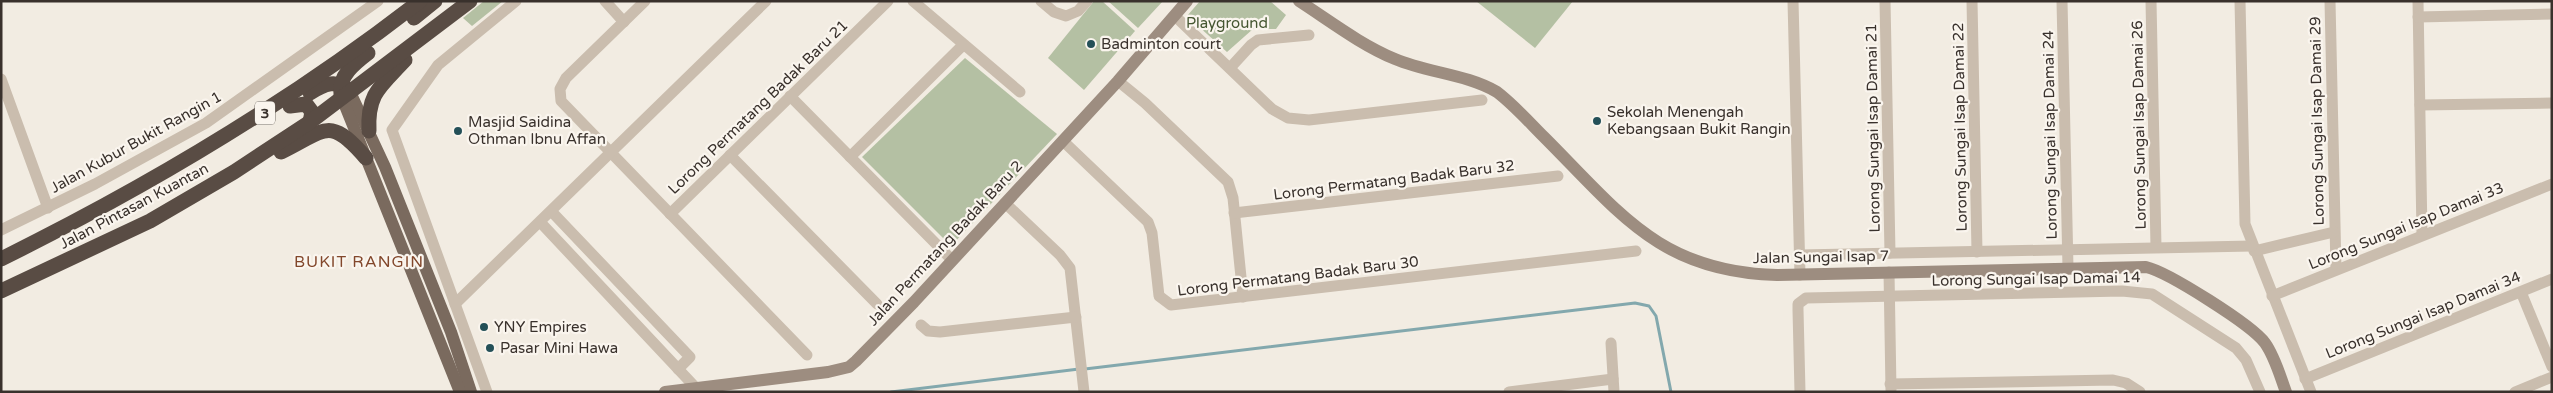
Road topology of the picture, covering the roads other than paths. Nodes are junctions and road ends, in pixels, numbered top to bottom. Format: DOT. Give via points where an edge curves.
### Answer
graph roads {
  1 [pos="378,1"];
  2 [pos="420,1"];
  3 [pos="435,1"];
  4 [pos="470,1"];
  5 [pos="516,1"];
  6 [pos="605,1"];
  7 [pos="645,1"];
  8 [pos="766,1"];
  9 [pos="888,1"];
  10 [pos="913,1"];
  11 [pos="1041,1"];
  12 [pos="1087,1"];
  13 [pos="1187,1"];
  14 [pos="1299,1"];
  15 [pos="1793,1"];
  16 [pos="1885,1"];
  17 [pos="1972,1"];
  18 [pos="2062,1"];
  19 [pos="2151,1"];
  20 [pos="2240,1"];
  21 [pos="2330,1"];
  22 [pos="2418,1"];
  23 [pos="362,7"];
  24 [pos="2552,14"];
  25 [pos="1175,16"];
  26 [pos="2418,17"];
  27 [pos="624,22"];
  28 [pos="431,32"];
  29 [pos="1309,35"];
  30 [pos="963,45"];
  31 [pos="1230,68"];
  32 [pos="1,79"];
  33 [pos="1118,81"];
  34 [pos="344,92"];
  35 [pos="1020,92"];
  36 [pos="790,96"];
  37 [pos="1482,100"];
  38 [pos="2552,103"];
  39 [pos="2420,105"];
  40 [pos="290,106"];
  41 [pos="310,122"];
  42 [pos="369,131"];
  43 [pos="1062,141"];
  44 [pos="611,153"];
  45 [pos="730,155"];
  46 [pos="850,156"];
  47 [pos="366,158"];
  48 [pos="234,172"];
  49 [pos="1558,176"];
  50 [pos="2552,184"];
  51 [pos="1005,203"];
  52 [pos="48,208"];
  53 [pos="99,208"];
  54 [pos="552,212"];
  55 [pos="1234,213"];
  56 [pos="670,214"];
  57 [pos="541,223"];
  58 [pos="1,230"];
  59 [pos="2334,232"];
  60 [pos="2422,235"];
  61 [pos="2156,247"];
  62 [pos="2253,248"];
  63 [pos="2068,250"];
  64 [pos="1636,251"];
  65 [pos="1977,252"];
  66 [pos="1890,253"];
  67 [pos="1800,255"];
  68 [pos="1,259"];
  69 [pos="952,260"];
  70 [pos="2068,268"];
  71 [pos="2336,269"];
  72 [pos="1889,272"];
  73 [pos="1800,275"];
  74 [pos="2552,279"];
  75 [pos="1,291"];
  76 [pos="2521,292"];
  77 [pos="1889,296"];
  78 [pos="2272,296"];
  79 [pos="1243,297"];
  80 [pos="455,304"];
  81 [pos="876,304"];
  82 [pos="1076,317"];
  83 [pos="921,326"];
  84 [pos="1611,343"];
  85 [pos="807,355"];
  86 [pos="2552,367"];
  87 [pos="678,369"];
  88 [pos="2552,377"];
  89 [pos="1613,379"];
  90 [pos="2305,379"];
  91 [pos="696,388"];
  92 [pos="1890,388"];
  93 [pos="460,392"];
  94 [pos="471,392"];
  95 [pos="487,392"];
  96 [pos="665,392"];
  97 [pos="1084,392"];
  98 [pos="1509,392"];
  99 [pos="1614,392"];
  100 [pos="1800,392"];
  101 [pos="2140,392"];
  102 [pos="2260,392"];
  103 [pos="2286,392"];
  104 [pos="2310,392"];
  105 [pos="2515,392"];
  1 -- 23 [label="street, Jalan Kubur Bukit Rangin 1"];
  2 -- 53 [label="highway, Jalan Pintasan Kuantan / 3" via="278,104"];
  3 -- 34 [label="highway" via="353,65"];
  4 -- 28 [label="highway, Jalan Pintasan Kuantan / 3"];
  5 -- 80 [label="street" via="438,65 392,130"];
  6 -- 27 [label="street"];
  7 -- 27 [label="street"];
  8 -- 44 [label="street"];
  9 -- 36 [label="street, Lorong Permatang Badak Baru 21"];
  10 -- 30 [label="street"];
  11 -- 12 [label="street" via="1054,12 1066,16 1078,12"];
  13 -- 25 [label="street, Jalan Permatang Badak Baru 2"];
  14 -- 73 [label="street, Jalan Sungai Isap 7" via="1395,59 1497,92 1628,221 1669,250 1701,264 1737,272"];
  15 -- 67 [label="street"];
  16 -- 66 [label="street, Lorong Sungai Isap Damai 21"];
  17 -- 65 [label="street, Lorong Sungai Isap Damai 22"];
  18 -- 63 [label="street, Lorong Sungai Isap Damai 24"];
  19 -- 61 [label="street, Lorong Sungai Isap Damai 26"];
  20 -- 62 [label="street" via="2244,216"];
  21 -- 59 [label="street, Lorong Sungai Isap Damai 29"];
  22 -- 26 [label="street"];
  23 -- 52 [label="street, Jalan Kubur Bukit Rangin 1" via="206,123"];
  24 -- 26 [label="street"];
  25 -- 31 [label="street"];
  25 -- 33 [label="street, Jalan Permatang Badak Baru 2"];
  26 -- 39 [label="street"];
  27 -- 44 [label="street" via="566,78 560,94 564,106"];
  28 -- 34 [label="highway, Jalan Pintasan Kuantan / 3"];
  28 -- 42 [label="highway" via="373,96 369,107"];
  29 -- 31 [label="street" via="1258,40"];
  30 -- 35 [label="street"];
  30 -- 46 [label="street"];
  31 -- 37 [label="street" via="1272,109 1298,120"];
  32 -- 52 [label="street"];
  33 -- 43 [label="street, Jalan Permatang Badak Baru 2"];
  33 -- 55 [label="street" via="1222,176 1231,189"];
  34 -- 40 [label="highway" via="329,83"];
  34 -- 41 [label="highway, Jalan Pintasan Kuantan / 3"];
  34 -- 42 [label="main road"];
  34 -- 47 [label="main road"];
  36 -- 45 [label="street, Lorong Permatang Badak Baru 21"];
  36 -- 46 [label="street"];
  38 -- 39 [label="street"];
  39 -- 60 [label="street"];
  40 -- 41 [label="highway" via="306,104 312,112"];
  40 -- 53 [label="highway" via="232,144"];
  41 -- 48 [label="highway, Jalan Pintasan Kuantan / 3"];
  42 -- 94 [label="main road" via="451,332"];
  43 -- 51 [label="street, Jalan Permatang Badak Baru 2"];
  43 -- 79 [label="street, Lorong Permatang Badak Baru 30" via="1148,222 1162,300 1171,305"];
  44 -- 54 [label="street"];
  44 -- 56 [label="street"];
  45 -- 56 [label="street, Lorong Permatang Badak Baru 21"];
  45 -- 81 [label="street"];
  46 -- 69 [label="street"];
  47 -- 48 [label="highway" via="346,136 324,131"];
  47 -- 93 [label="main road"];
  48 -- 75 [label="highway, Jalan Pintasan Kuantan / 3" via="150,221"];
  49 -- 55 [label="street, Lorong Permatang Badak Baru 32"];
  50 -- 60 [label="street, Lorong Sungai Isap Damai 33"];
  51 -- 69 [label="street, Jalan Permatang Badak Baru 2"];
  51 -- 82 [label="street" via="1066,261 1072,275"];
  52 -- 58 [label="street, Jalan Kubur Bukit Rangin 1"];
  53 -- 68 [label="highway, Jalan Pintasan Kuantan / 3"];
  54 -- 57 [label="street"];
  54 -- 87 [label="street" via="690,357"];
  55 -- 79 [label="street"];
  56 -- 85 [label="street"];
  57 -- 80 [label="street"];
  57 -- 87 [label="street"];
  59 -- 62 [label="street"];
  59 -- 71 [label="street, Lorong Sungai Isap Damai 29"];
  60 -- 71 [label="street, Lorong Sungai Isap Damai 33"];
  61 -- 62 [label="street"];
  61 -- 63 [label="street"];
  62 -- 78 [label="street"];
  63 -- 65 [label="street"];
  63 -- 70 [label="street, Lorong Sungai Isap Damai 24"];
  64 -- 79 [label="street, Lorong Permatang Badak Baru 30"];
  65 -- 66 [label="street"];
  66 -- 67 [label="street"];
  67 -- 73 [label="street"];
  69 -- 91 [label="street, Jalan Permatang Badak Baru 2" via="849,368"];
  70 -- 72 [label="street, Jalan Sungai Isap 7"];
  70 -- 103 [label="street, Jalan Sungai Isap 7" via="2138,266 2164,273 2258,335 2270,350"];
  71 -- 78 [label="street, Lorong Sungai Isap Damai 33"];
  72 -- 73 [label="street, Jalan Sungai Isap 7"];
  72 -- 77 [label="street"];
  74 -- 76 [label="street, Lorong Sungai Isap Damai 34"];
  76 -- 86 [label="street"];
  76 -- 90 [label="street, Lorong Sungai Isap Damai 34"];
  77 -- 92 [label="street"];
  77 -- 100 [label="street, Lorong Sungai Isap Damai 14" via="1801,300 1798,310"];
  77 -- 102 [label="street, Lorong Sungai Isap Damai 14" via="2144,292 2159,298 2236,348 2246,360"];
  78 -- 90 [label="street"];
  80 -- 95 [label="street"];
  82 -- 83 [label="street" via="940,332 928,331"];
  82 -- 97 [label="street"];
  84 -- 89 [label="street"];
  87 -- 91 [label="street"];
  88 -- 105 [label="street"];
  89 -- 98 [label="street"];
  89 -- 99 [label="street"];
  90 -- 104 [label="street"];
  91 -- 96 [label="street, Jalan Permatang Badak Baru 2"];
  92 -- 101 [label="street" via="2107,380 2120,381"];
}
